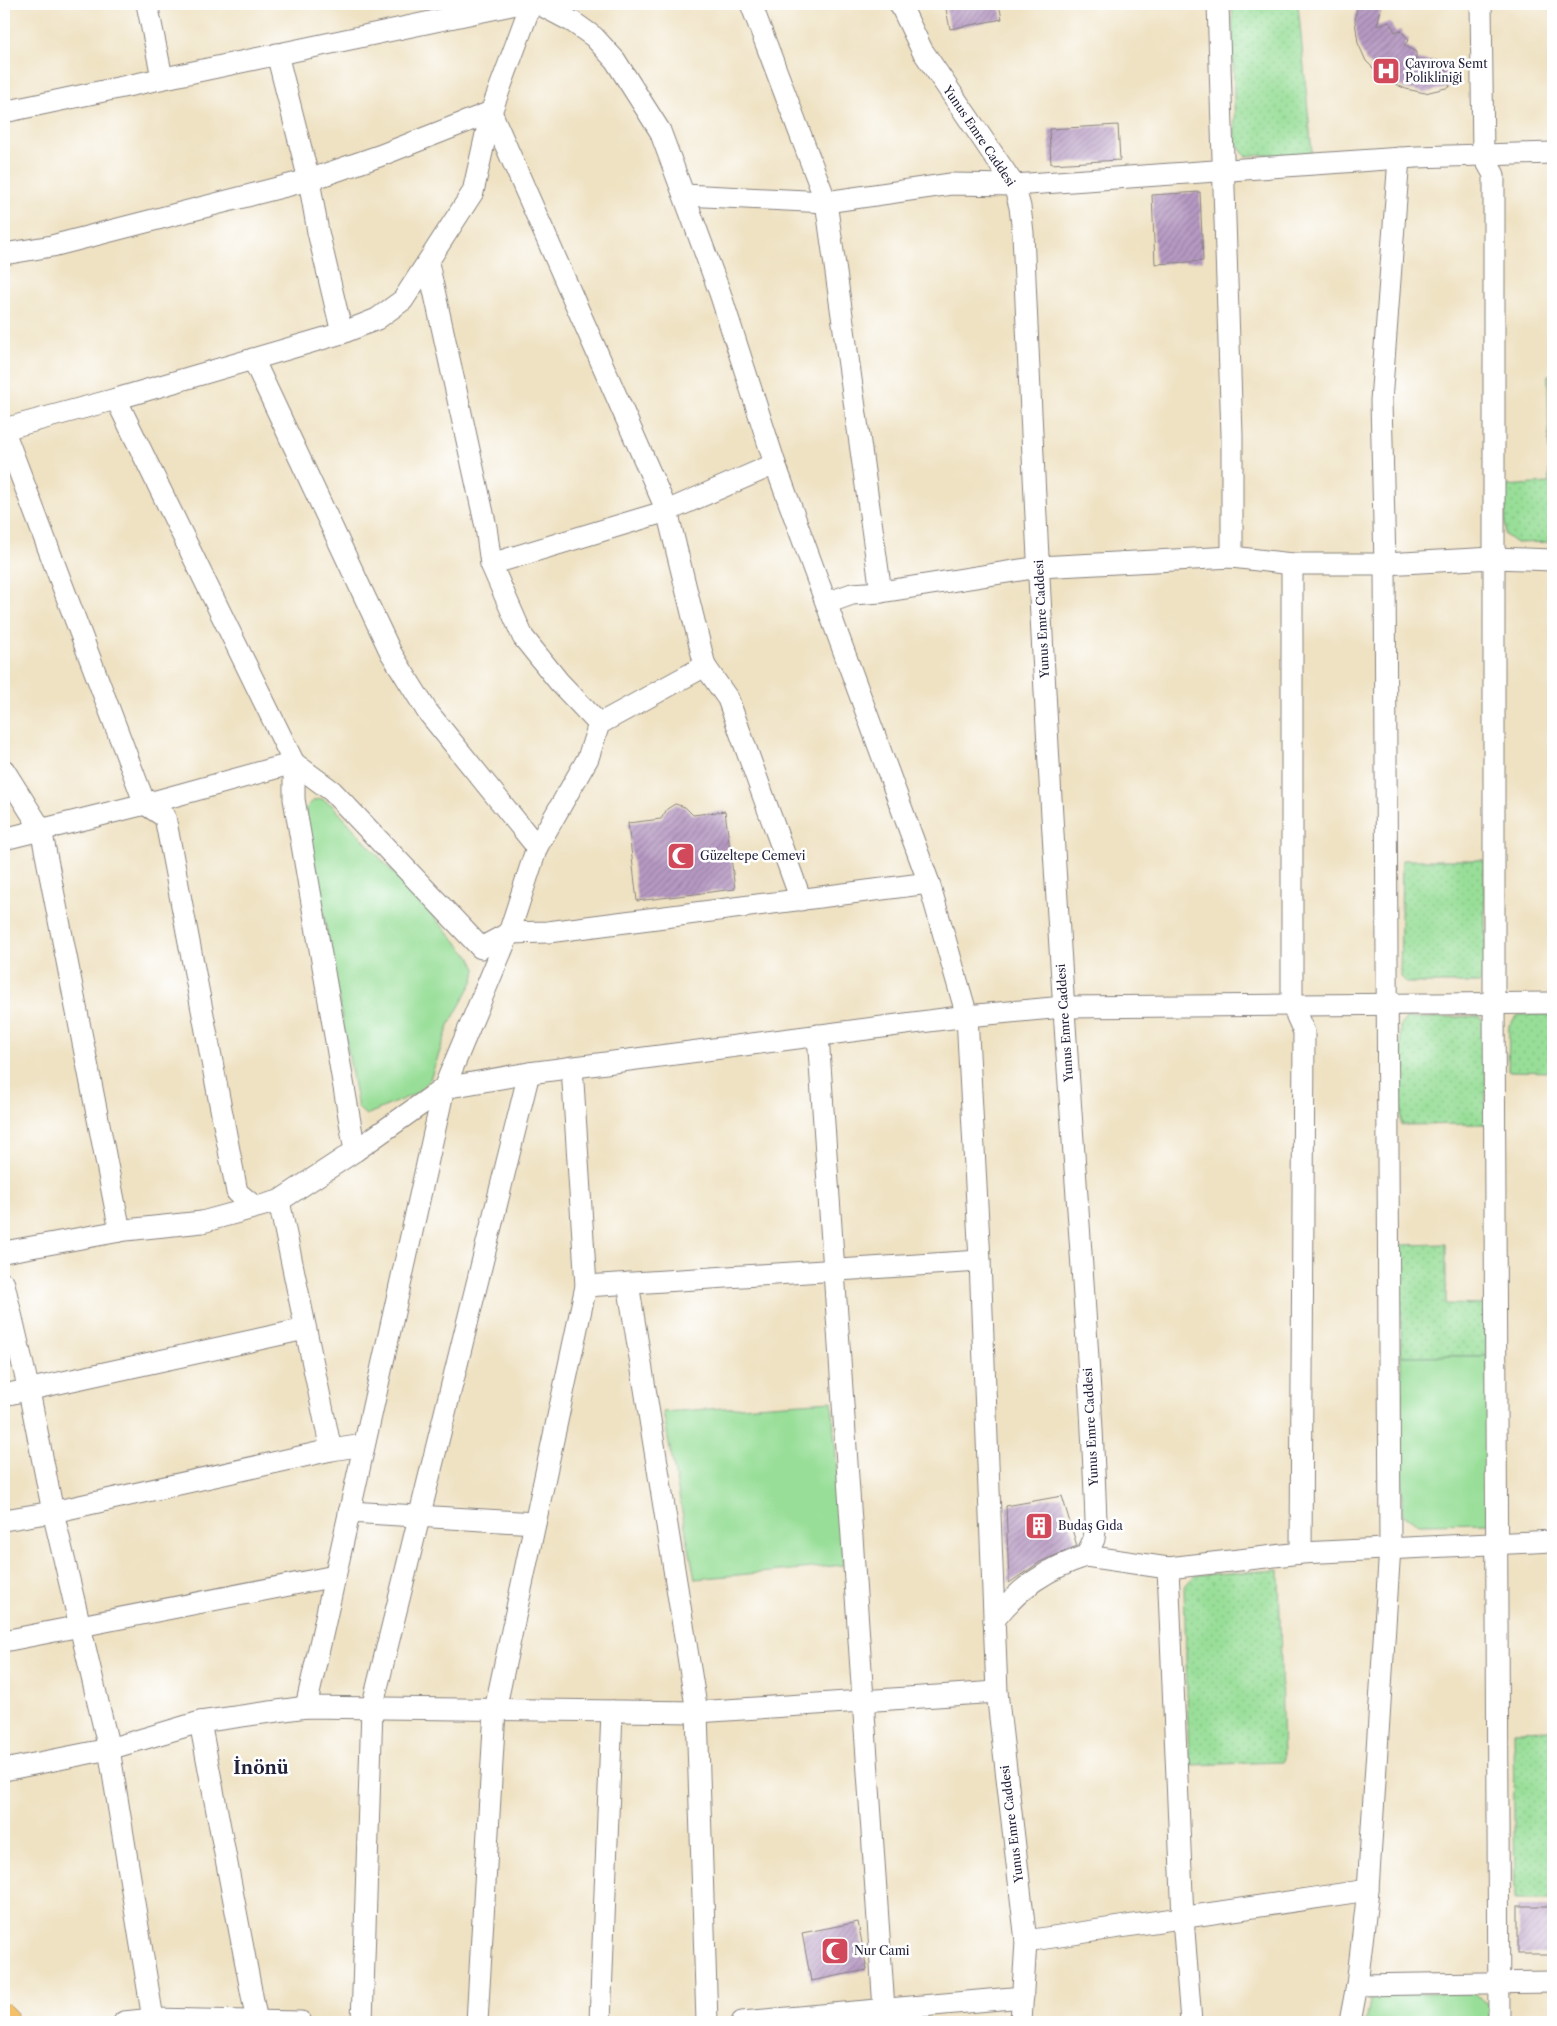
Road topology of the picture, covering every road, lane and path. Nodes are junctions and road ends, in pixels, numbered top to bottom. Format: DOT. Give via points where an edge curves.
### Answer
graph roads {
  1 [pos="147,4"];
  2 [pos="516,4"];
  3 [pos="531,4"];
  4 [pos="539,4"];
  5 [pos="751,4"];
  6 [pos="900,4"];
  7 [pos="1218,4"];
  8 [pos="1481,4"];
  9 [pos="277,54"];
  10 [pos="162,77"];
  11 [pos="4,112"];
  12 [pos="491,112"];
  13 [pos="1553,153"];
  14 [pos="1483,155"];
  15 [pos="1398,158"];
  16 [pos="1222,171"];
  17 [pos="309,180"];
  18 [pos="1014,185"];
  19 [pos="684,195"];
  20 [pos="826,202"];
  21 [pos="4,254"];
  22 [pos="428,262"];
  23 [pos="342,333"];
  24 [pos="253,359"];
  25 [pos="116,399"];
  26 [pos="4,430"];
  27 [pos="775,464"];
  28 [pos="667,511"];
  29 [pos="1232,557"];
  30 [pos="1493,558"];
  31 [pos="1553,560"];
  32 [pos="491,564"];
  33 [pos="1292,564"];
  34 [pos="1385,564"];
  35 [pos="1039,567"];
  36 [pos="881,592"];
  37 [pos="827,603"];
  38 [pos="705,666"];
  39 [pos="599,724"];
  40 [pos="294,763"];
  41 [pos="4,770"];
  42 [pos="145,804"];
  43 [pos="41,829"];
  44 [pos="4,839"];
  45 [pos="537,847"];
  46 [pos="929,883"];
  47 [pos="801,900"];
  48 [pos="510,933"];
  49 [pos="1553,1003"];
  50 [pos="1494,1004"];
  51 [pos="1292,1005"];
  52 [pos="1387,1005"];
  53 [pos="1063,1007"];
  54 [pos="967,1016"];
  55 [pos="818,1035"];
  56 [pos="572,1067"];
  57 [pos="529,1073"];
  58 [pos="444,1088"];
  59 [pos="355,1151"];
  60 [pos="279,1201"];
  61 [pos="255,1207"];
  62 [pos="120,1231"];
  63 [pos="4,1252"];
  64 [pos="980,1261"];
  65 [pos="834,1270"];
  66 [pos="628,1283"];
  67 [pos="4,1284"];
  68 [pos="586,1286"];
  69 [pos="305,1329"];
  70 [pos="29,1391"];
  71 [pos="4,1395"];
  72 [pos="364,1445"];
  73 [pos="331,1450"];
  74 [pos="53,1512"];
  75 [pos="349,1512"];
  76 [pos="420,1516"];
  77 [pos="4,1520"];
  78 [pos="535,1524"];
  79 [pos="1553,1541"];
  80 [pos="1496,1543"];
  81 [pos="1390,1548"];
  82 [pos="1301,1553"];
  83 [pos="1086,1556"];
  84 [pos="1168,1568"];
  85 [pos="335,1576"];
  86 [pos="994,1620"];
  87 [pos="80,1627"];
  88 [pos="4,1641"];
  89 [pos="997,1692"];
  90 [pos="863,1701"];
  91 [pos="306,1707"];
  92 [pos="372,1708"];
  93 [pos="495,1710"];
  94 [pos="612,1711"];
  95 [pos="697,1712"];
  96 [pos="200,1722"];
  97 [pos="108,1749"];
  98 [pos="4,1770"];
  99 [pos="1368,1890"];
  100 [pos="1183,1918"];
  101 [pos="1026,1942"];
  102 [pos="1553,1982"];
  103 [pos="1499,1983"];
  104 [pos="1357,1984"];
  105 [pos="1023,1997"];
  106 [pos="884,2009"];
  107 [pos="844,2018"];
  108 [pos="4,2019"];
  109 [pos="153,2019"];
  110 [pos="257,2021"];
  111 [pos="6,2022"];
  112 [pos="124,2022"];
  113 [pos="301,2022"];
  114 [pos="362,2022"];
  115 [pos="477,2022"];
  116 [pos="600,2022"];
  117 [pos="707,2022"];
  118 [pos="742,2022"];
  119 [pos="1021,2022"];
  120 [pos="1191,2022"];
  121 [pos="1350,2022"];
  122 [pos="1499,2022"];
  1 -- 10 [label="street"];
  2 -- 9 [label="street"];
  3 -- 12 [label="street"];
  4 -- 19 [label="street, Yunus Emre Caddesi" via="594,37 615,60 660,131"];
  5 -- 20 [label="street"];
  6 -- 18 [label="street, Yunus Emre Caddesi" via="922,50"];
  7 -- 16 [label="street"];
  8 -- 14 [label="street"];
  9 -- 10 [label="street"];
  9 -- 17 [label="street"];
  10 -- 11 [label="street"];
  12 -- 17 [label="street"];
  12 -- 22 [label="street" via="473,192"];
  12 -- 28 [label="street"];
  13 -- 14 [label="street"];
  14 -- 15 [label="street"];
  14 -- 30 [label="street" via="1494,175"];
  15 -- 16 [label="street"];
  15 -- 34 [label="street" via="1381,402"];
  16 -- 18 [label="street"];
  16 -- 29 [label="street" via="1232,435"];
  17 -- 21 [label="street" via="52,246"];
  17 -- 23 [label="street"];
  18 -- 20 [label="street" via="951,184"];
  18 -- 35 [label="street, Yunus Emre Caddesi" via="1023,233"];
  19 -- 20 [label="street"];
  19 -- 27 [label="street, Yunus Emre Caddesi" via="720,293"];
  20 -- 36 [label="street"];
  22 -- 23 [label="street" via="403,300 376,318"];
  22 -- 32 [label="street" via="486,526"];
  23 -- 24 [label="street"];
  24 -- 25 [label="street"];
  24 -- 45 [label="street" via="391,654 427,711"];
  25 -- 26 [label="street"];
  25 -- 40 [label="street"];
  26 -- 42 [label="street"];
  27 -- 28 [label="street"];
  27 -- 37 [label="street, Yunus Emre Caddesi"];
  28 -- 32 [label="street"];
  28 -- 38 [label="street"];
  29 -- 33 [label="street"];
  29 -- 35 [label="street"];
  30 -- 31 [label="street"];
  30 -- 34 [label="street"];
  30 -- 50 [label="street"];
  32 -- 39 [label="street" via="523,637"];
  33 -- 34 [label="street"];
  33 -- 51 [label="street"];
  34 -- 52 [label="street"];
  35 -- 36 [label="street"];
  35 -- 53 [label="street, Yunus Emre Caddesi"];
  36 -- 37 [label="street" via="852,594"];
  37 -- 46 [label="street, Yunus Emre Caddesi"];
  38 -- 39 [label="street"];
  38 -- 47 [label="street" via="728,700"];
  39 -- 45 [label="street" via="588,758"];
  40 -- 42 [label="street"];
  40 -- 48 [label="street" via="332,791 481,948"];
  40 -- 59 [label="street" via="294,799"];
  41 -- 43 [label="street"];
  42 -- 43 [label="street"];
  42 -- 61 [label="street" via="165,817 237,1192"];
  43 -- 44 [label="street"];
  43 -- 62 [label="street"];
  45 -- 48 [label="street"];
  46 -- 47 [label="street"];
  46 -- 54 [label="street, Yunus Emre Caddesi"];
  47 -- 48 [label="street" via="548,932"];
  48 -- 58 [label="street"];
  49 -- 50 [label="street"];
  50 -- 52 [label="street"];
  50 -- 80 [label="street"];
  51 -- 52 [label="street"];
  51 -- 53 [label="street"];
  51 -- 82 [label="street" via="1304,1032"];
  52 -- 81 [label="street"];
  53 -- 54 [label="street"];
  53 -- 83 [label="street, Yunus Emre Caddesi" via="1096,1521 1094,1539"];
  54 -- 55 [label="street"];
  54 -- 64 [label="street, Yunus Emre Caddesi"];
  55 -- 56 [label="street"];
  55 -- 65 [label="street"];
  56 -- 57 [label="street"];
  56 -- 68 [label="street"];
  57 -- 58 [label="street"];
  57 -- 76 [label="street"];
  58 -- 59 [label="street"];
  58 -- 72 [label="street"];
  59 -- 60 [label="street"];
  60 -- 61 [label="street"];
  60 -- 69 [label="street"];
  61 -- 62 [label="street" via="202,1222"];
  62 -- 63 [label="street"];
  64 -- 65 [label="street"];
  64 -- 86 [label="street, Yunus Emre Caddesi"];
  65 -- 66 [label="street"];
  65 -- 90 [label="street"];
  66 -- 68 [label="street"];
  66 -- 95 [label="street"];
  67 -- 70 [label="street"];
  68 -- 78 [label="street"];
  69 -- 70 [label="street"];
  69 -- 73 [label="street"];
  70 -- 71 [label="street"];
  70 -- 74 [label="street"];
  72 -- 73 [label="street"];
  72 -- 75 [label="street"];
  73 -- 74 [label="street"];
  74 -- 77 [label="street"];
  74 -- 87 [label="street"];
  75 -- 76 [label="street"];
  75 -- 85 [label="street"];
  76 -- 78 [label="street"];
  76 -- 92 [label="street"];
  78 -- 93 [label="street"];
  79 -- 80 [label="street"];
  80 -- 81 [label="street"];
  80 -- 103 [label="street"];
  81 -- 82 [label="street"];
  81 -- 99 [label="street"];
  82 -- 84 [label="street"];
  83 -- 84 [label="street"];
  83 -- 86 [label="street" via="1047,1571 1034,1580 1010,1600"];
  84 -- 100 [label="street"];
  85 -- 87 [label="street"];
  85 -- 91 [label="street"];
  86 -- 89 [label="street, Yunus Emre Caddesi"];
  87 -- 88 [label="street"];
  87 -- 97 [label="street"];
  89 -- 90 [label="street"];
  89 -- 101 [label="street, Yunus Emre Caddesi"];
  90 -- 95 [label="street"];
  90 -- 106 [label="street"];
  91 -- 92 [label="street"];
  91 -- 96 [label="street"];
  92 -- 93 [label="street"];
  92 -- 114 [label="street"];
  93 -- 94 [label="street"];
  93 -- 115 [label="street"];
  94 -- 95 [label="street"];
  94 -- 116 [label="street"];
  95 -- 117 [label="street"];
  96 -- 97 [label="street"];
  96 -- 110 [label="street"];
  97 -- 98 [label="street"];
  97 -- 109 [label="street"];
  99 -- 100 [label="street"];
  99 -- 104 [label="street"];
  100 -- 101 [label="street"];
  100 -- 120 [label="street"];
  101 -- 105 [label="street, Yunus Emre Caddesi"];
  102 -- 103 [label="street"];
  103 -- 104 [label="street"];
  103 -- 122 [label="street"];
  104 -- 121 [label="street"];
  105 -- 106 [label="street"];
  105 -- 119 [label="street, Yunus Emre Caddesi"];
  106 -- 107 [label="street"];
  107 -- 118 [label="street"];
  108 -- 111 [label="main road"];
  109 -- 110 [label="street"];
  109 -- 112 [label="street"];
  110 -- 113 [label="street"];
}
